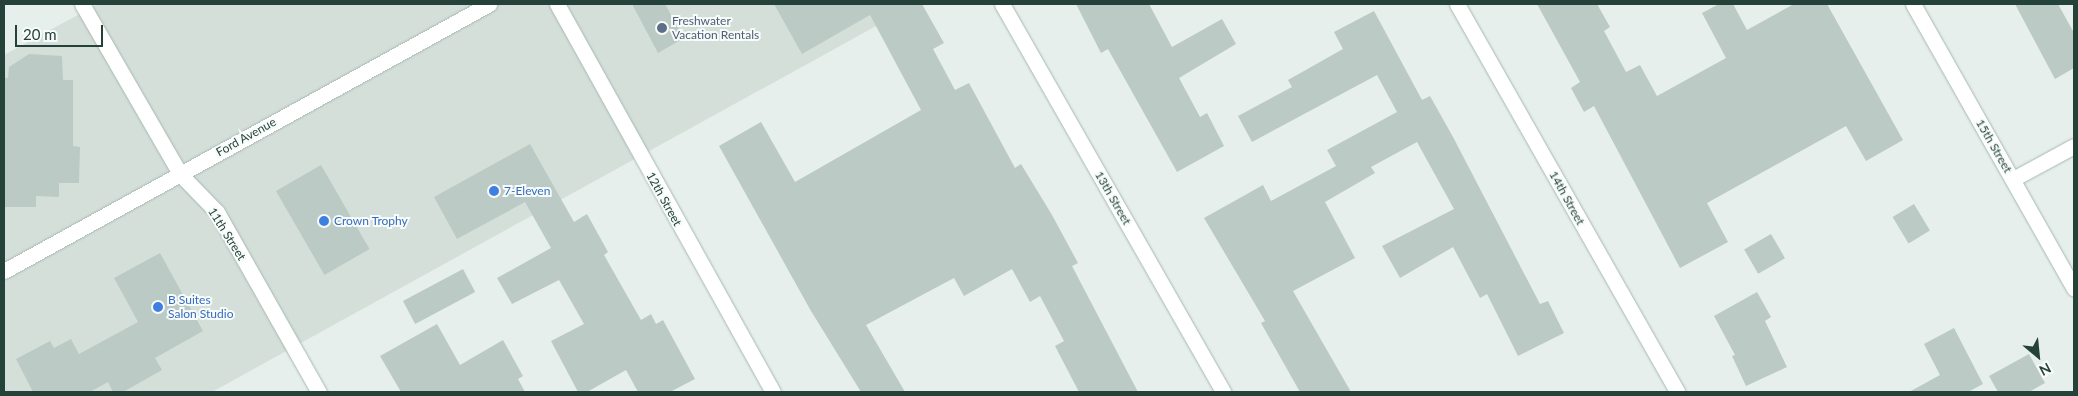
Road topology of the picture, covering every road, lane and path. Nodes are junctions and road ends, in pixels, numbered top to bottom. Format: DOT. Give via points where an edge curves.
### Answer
graph roads {
  1 [pos="82,4"];
  2 [pos="489,4"];
  3 [pos="557,4"];
  4 [pos="1002,4"];
  5 [pos="1457,4"];
  6 [pos="1914,4"];
  7 [pos="2074,146"];
  8 [pos="180,174"];
  9 [pos="2012,179"];
  10 [pos="4,271"];
  11 [pos="2074,289"];
  12 [pos="318,392"];
  13 [pos="773,392"];
  14 [pos="1223,392"];
  15 [pos="1677,392"];
  1 -- 8 [label="street, 11th Street"];
  2 -- 8 [label="street, Ford Avenue"];
  3 -- 13 [label="street, 12th Street"];
  4 -- 14 [label="street, 13th Street"];
  5 -- 15 [label="street, 14th Street"];
  6 -- 9 [label="street, 15th Street"];
  7 -- 9 [label="street"];
  8 -- 10 [label="street, Ford Avenue"];
  8 -- 12 [label="street, 11th Street" via="217,212"];
  9 -- 11 [label="street, 15th Street"];
}
